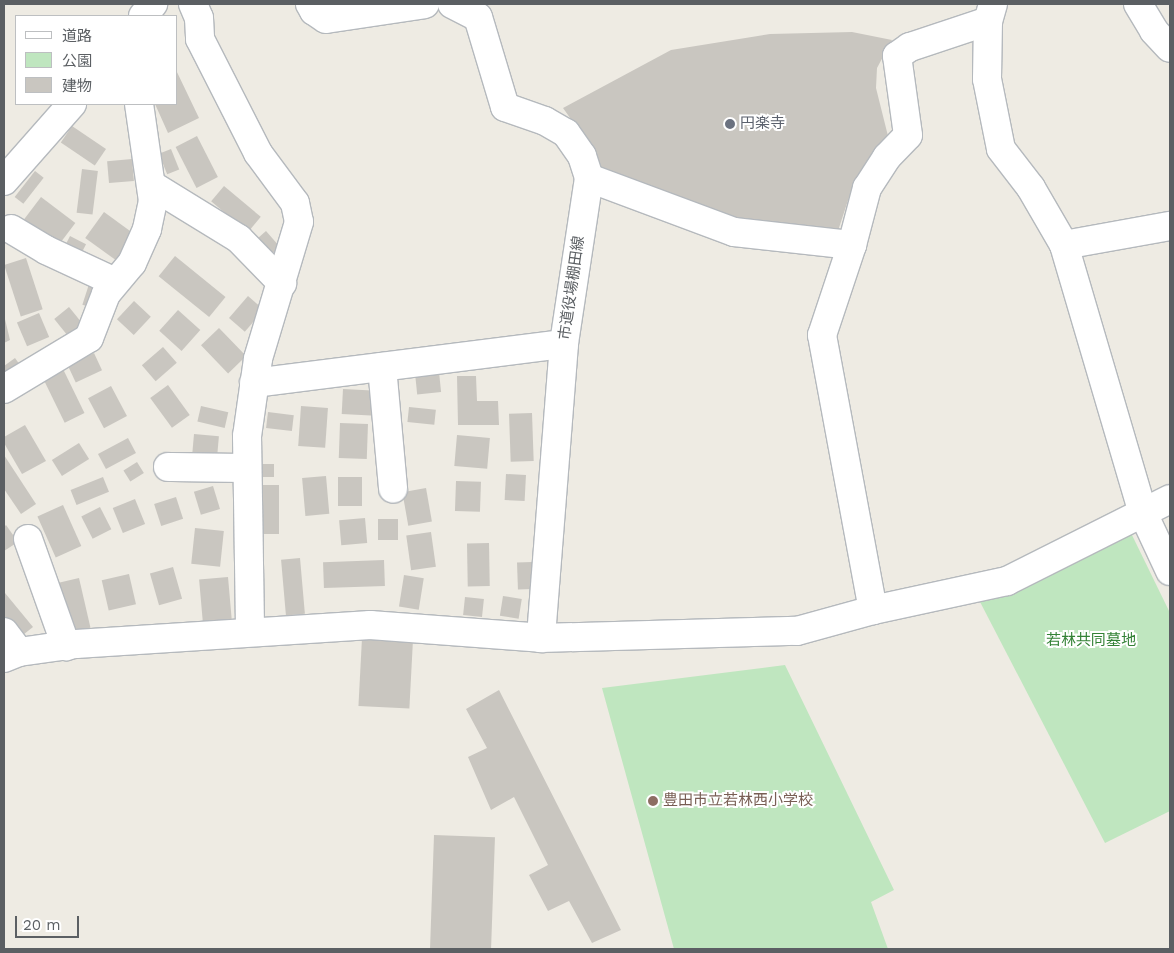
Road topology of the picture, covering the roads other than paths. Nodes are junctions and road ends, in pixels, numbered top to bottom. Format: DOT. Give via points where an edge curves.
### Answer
graph roads {
  1 [pos="153,4"];
  2 [pos="193,4"];
  3 [pos="310,4"];
  4 [pos="425,4"];
  5 [pos="452,4"];
  6 [pos="1138,4"];
  7 [pos="478,10"];
  8 [pos="991,13"];
  9 [pos="144,15"];
  10 [pos="1170,48"];
  11 [pos="71,105"];
  12 [pos="139,105"];
  13 [pos="589,178"];
  14 [pos="4,181"];
  15 [pos="153,186"];
  16 [pos="1170,226"];
  17 [pos="11,229"];
  18 [pos="852,245"];
  19 [pos="1064,245"];
  20 [pos="115,282"];
  21 [pos="282,283"];
  22 [pos="564,344"];
  23 [pos="382,367"];
  24 [pos="254,383"];
  25 [pos="4,389"];
  26 [pos="168,467"];
  27 [pos="247,468"];
  28 [pos="393,489"];
  29 [pos="1170,499"];
  30 [pos="1143,513"];
  31 [pos="28,540"];
  32 [pos="1170,570"];
  33 [pos="872,610"];
  34 [pos="250,631"];
  35 [pos="540,638"];
  36 [pos="66,646"];
  37 [pos="9,647"];
  1 -- 9 [label="street"];
  2 -- 21 [label="street" via="199,18 200,39 258,153 295,203 299,222"];
  3 -- 4 [label="street" via="326,19"];
  5 -- 7 [label="street, 市道役場棚田線"];
  6 -- 10 [label="street" via="1154,31"];
  7 -- 13 [label="street, 市道役場棚田線" via="505,107 545,121 566,133 582,156"];
  8 -- 18 [label="street" via="910,46 897,56 908,135 887,157 868,188"];
  8 -- 19 [label="street" via="987,79 1001,149 1031,188"];
  11 -- 14 [label="street"];
  12 -- 15 [label="street"];
  13 -- 18 [label="street" via="734,232"];
  13 -- 22 [label="street, 市道役場棚田線"];
  15 -- 20 [label="street" via="147,229 132,263"];
  15 -- 21 [label="street" via="239,239"];
  16 -- 19 [label="street"];
  17 -- 20 [label="street" via="46,250"];
  18 -- 33 [label="street" via="822,335"];
  19 -- 30 [label="street"];
  20 -- 25 [label="street" via="106,294 89,338"];
  21 -- 24 [label="street"];
  22 -- 23 [label="street"];
  22 -- 35 [label="street, 市道役場棚田線"];
  23 -- 24 [label="street"];
  23 -- 28 [label="street"];
  24 -- 27 [label="street" via="247,436"];
  26 -- 27 [label="street"];
  27 -- 34 [label="street"];
  29 -- 30 [label="street"];
  30 -- 32 [label="street"];
  30 -- 33 [label="street" via="1007,581"];
  31 -- 36 [label="street"];
  33 -- 35 [label="street" via="797,631"];
  34 -- 35 [label="street" via="370,625"];
  34 -- 36 [label="street"];
  36 -- 37 [label="street"];
}
